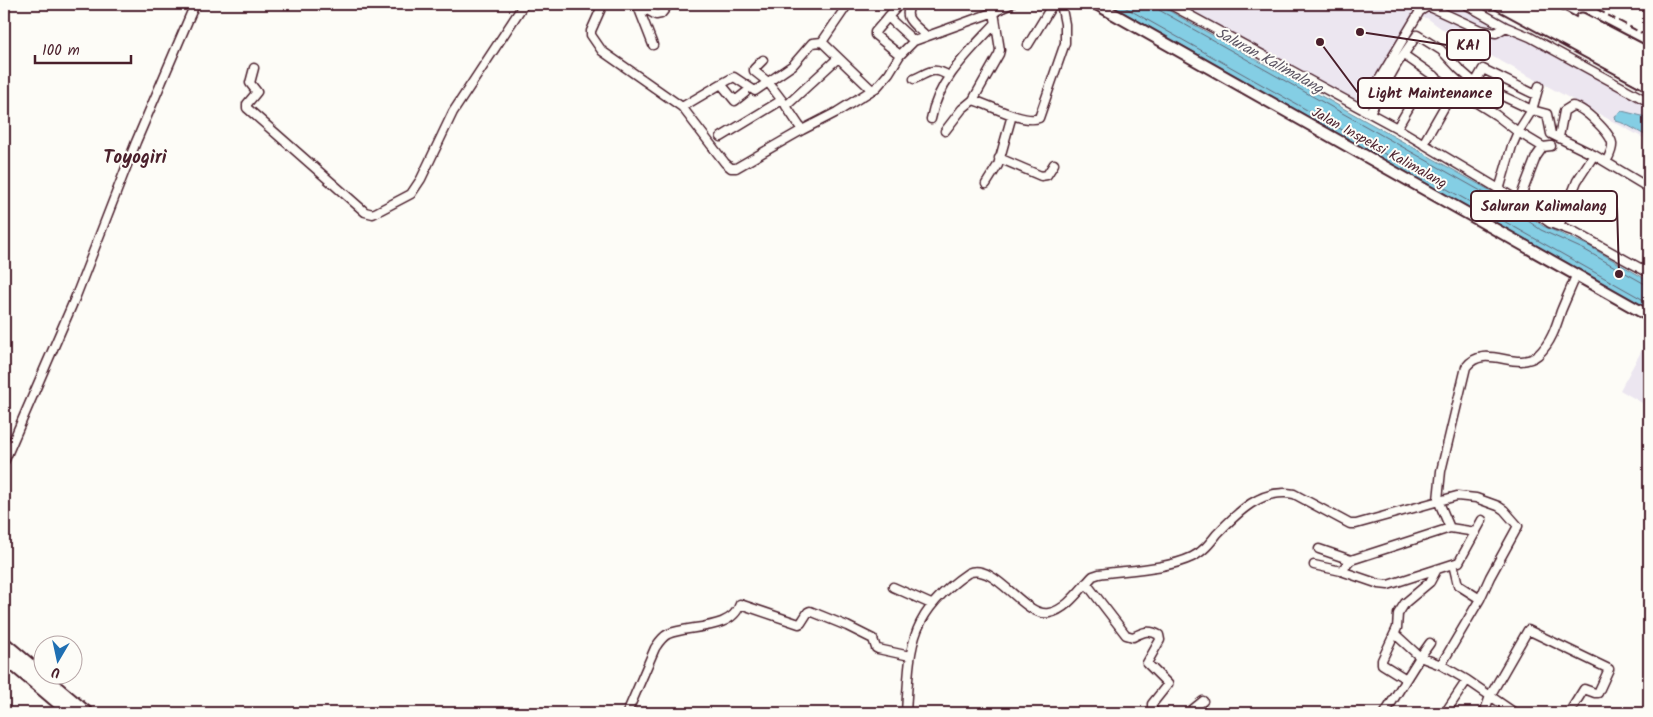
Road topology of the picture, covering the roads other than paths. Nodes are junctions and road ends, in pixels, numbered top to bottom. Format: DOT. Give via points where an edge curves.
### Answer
graph roads {
  1 [pos="195,4"];
  2 [pos="524,4"];
  3 [pos="603,4"];
  4 [pos="637,4"];
  5 [pos="669,4"];
  6 [pos="848,4"];
  7 [pos="894,4"];
  8 [pos="911,4"];
  9 [pos="1011,4"];
  10 [pos="1053,4"];
  11 [pos="1061,4"];
  12 [pos="1096,4"];
  13 [pos="1169,4"];
  14 [pos="1465,4"];
  15 [pos="1499,4"];
  16 [pos="1515,4"];
  17 [pos="1538,4"];
  18 [pos="1554,4"];
  19 [pos="994,12"];
  20 [pos="888,17"];
  21 [pos="995,24"];
  22 [pos="1506,27"];
  23 [pos="926,36"];
  24 [pos="914,41"];
  25 [pos="822,42"];
  26 [pos="653,45"];
  27 [pos="1028,45"];
  28 [pos="1649,54"];
  29 [pos="900,55"];
  30 [pos="1404,55"];
  31 [pos="838,58"];
  32 [pos="763,60"];
  33 [pos="1649,63"];
  34 [pos="254,68"];
  35 [pos="1649,75"];
  36 [pos="949,76"];
  37 [pos="1435,76"];
  38 [pos="914,79"];
  39 [pos="768,82"];
  40 [pos="1475,83"];
  41 [pos="721,84"];
  42 [pos="1444,84"];
  43 [pos="1649,85"];
  44 [pos="1539,86"];
  45 [pos="1486,88"];
  46 [pos="872,90"];
  47 [pos="1454,90"];
  48 [pos="745,93"];
  49 [pos="1536,95"];
  50 [pos="1469,98"];
  51 [pos="973,100"];
  52 [pos="1649,102"];
  53 [pos="784,103"];
  54 [pos="1478,103"];
  55 [pos="682,107"];
  56 [pos="1362,108"];
  57 [pos="1532,110"];
  58 [pos="1370,112"];
  59 [pos="1012,115"];
  60 [pos="931,119"];
  61 [pos="1397,128"];
  62 [pos="802,130"];
  63 [pos="945,132"];
  64 [pos="1518,132"];
  65 [pos="1556,136"];
  66 [pos="721,137"];
  67 [pos="1423,144"];
  68 [pos="1551,146"];
  69 [pos="1543,147"];
  70 [pos="1594,155"];
  71 [pos="1000,158"];
  72 [pos="1606,162"];
  73 [pos="1054,164"];
  74 [pos="986,184"];
  75 [pos="1649,188"];
  76 [pos="1500,190"];
  77 [pos="1519,201"];
  78 [pos="1559,226"];
  79 [pos="1649,273"];
  80 [pos="1576,276"];
  81 [pos="1649,316"];
  82 [pos="4,462"];
  83 [pos="1438,500"];
  84 [pos="1482,520"];
  85 [pos="1450,528"];
  86 [pos="1476,532"];
  87 [pos="1319,549"];
  88 [pos="1351,560"];
  89 [pos="1453,564"];
  90 [pos="1314,565"];
  91 [pos="1436,569"];
  92 [pos="1340,571"];
  93 [pos="1086,583"];
  94 [pos="892,587"];
  95 [pos="1480,598"];
  96 [pos="931,604"];
  97 [pos="1395,634"];
  98 [pos="4,643"];
  99 [pos="1430,643"];
  100 [pos="910,656"];
  101 [pos="4,657"];
  102 [pos="1420,657"];
  103 [pos="1442,665"];
  104 [pos="1406,679"];
  105 [pos="1467,680"];
  106 [pos="1490,696"];
  107 [pos="1203,701"];
  108 [pos="81,711"];
  109 [pos="70,713"];
  110 [pos="627,713"];
  111 [pos="906,713"];
  112 [pos="1156,713"];
  113 [pos="1188,713"];
  114 [pos="1385,713"];
  115 [pos="1445,713"];
  116 [pos="1484,713"];
  117 [pos="1515,713"];
  118 [pos="1569,713"];
  1 -- 82 [label="street" via="132,150 76,296"];
  2 -- 34 [label="street" via="453,112 411,194 373,214 365,212 247,108 257,92 250,83"];
  3 -- 55 [label="street" via="591,31 600,49"];
  4 -- 5 [label="street" via="656,15"];
  4 -- 26 [label="street"];
  6 -- 25 [label="street"];
  7 -- 20 [label="street" via="896,8"];
  8 -- 23 [label="street" via="908,18"];
  9 -- 19 [label="street"];
  10 -- 27 [label="street"];
  11 -- 59 [label="street" via="1065,43 1041,116 1036,120"];
  12 -- 80 [label="main road, Jalan Inspeksi Kalimalang"];
  13 -- 56 [label="street"];
  14 -- 22 [label="street"];
  15 -- 43 [label="highway"];
  16 -- 35 [label="highway"];
  17 -- 33 [label="highway"];
  18 -- 28 [label="highway"];
  19 -- 21 [label="street"];
  19 -- 23 [label="street"];
  20 -- 24 [label="street"];
  20 -- 29 [label="street" via="875,34"];
  21 -- 36 [label="street"];
  21 -- 51 [label="street" via="999,54"];
  22 -- 52 [label="street"];
  22 -- 56 [label="street" via="1496,33 1480,30 1428,6 1420,11"];
  23 -- 24 [label="street"];
  24 -- 29 [label="street"];
  25 -- 31 [label="street"];
  25 -- 39 [label="street" via="812,43 793,65"];
  29 -- 46 [label="street" via="889,73"];
  30 -- 37 [label="street"];
  30 -- 40 [label="street" via="1417,35 1441,50"];
  30 -- 58 [label="street"];
  31 -- 46 [label="street"];
  31 -- 53 [label="street"];
  32 -- 39 [label="street" via="754,71"];
  36 -- 38 [label="street" via="935,70"];
  36 -- 60 [label="street" via="936,98"];
  37 -- 42 [label="street"];
  37 -- 61 [label="street"];
  39 -- 41 [label="street" via="754,91 734,77"];
  39 -- 53 [label="street"];
  40 -- 45 [label="street"];
  40 -- 49 [label="street" via="1483,69"];
  41 -- 48 [label="street" via="735,101"];
  41 -- 55 [label="street"];
  44 -- 49 [label="street"];
  45 -- 54 [label="street"];
  45 -- 57 [label="street"];
  46 -- 62 [label="street"];
  47 -- 67 [label="street"];
  49 -- 57 [label="street"];
  50 -- 54 [label="street"];
  51 -- 59 [label="street"];
  51 -- 63 [label="street"];
  53 -- 62 [label="street"];
  53 -- 66 [label="street"];
  54 -- 64 [label="street"];
  55 -- 62 [label="street" via="730,168 743,165"];
  56 -- 58 [label="street"];
  57 -- 64 [label="street"];
  57 -- 65 [label="street" via="1548,116 1549,130"];
  58 -- 61 [label="street"];
  59 -- 71 [label="street"];
  61 -- 67 [label="street"];
  64 -- 69 [label="street"];
  64 -- 76 [label="street"];
  65 -- 70 [label="street"];
  65 -- 72 [label="street" via="1564,112 1572,106 1579,107 1609,136 1612,146"];
  67 -- 76 [label="street"];
  68 -- 69 [label="street"];
  69 -- 77 [label="street"];
  70 -- 72 [label="street"];
  70 -- 78 [label="street" via="1577,181"];
  71 -- 73 [label="street" via="1041,176 1047,175"];
  71 -- 74 [label="street"];
  72 -- 75 [label="street"];
  76 -- 77 [label="street"];
  77 -- 78 [label="street"];
  78 -- 79 [label="street"];
  80 -- 81 [label="main road, Jalan Inspeksi Kalimalang"];
  80 -- 83 [label="street" via="1551,339 1536,356 1516,361 1480,356 1466,367 1441,471"];
  83 -- 85 [label="street"];
  83 -- 93 [label="street" via="1350,524 1294,494 1270,494 1248,504 1202,551 1191,557 1175,564 1099,574"];
  83 -- 95 [label="street" via="1467,496 1487,501 1504,510 1518,526"];
  84 -- 86 [label="street"];
  85 -- 86 [label="street"];
  85 -- 88 [label="street"];
  86 -- 89 [label="street" via="1462,559"];
  87 -- 88 [label="street"];
  88 -- 92 [label="street"];
  89 -- 91 [label="street"];
  89 -- 95 [label="street" via="1458,585"];
  90 -- 92 [label="street"];
  91 -- 92 [label="street" via="1384,585"];
  91 -- 97 [label="street" via="1430,582 1405,603 1398,614"];
  93 -- 96 [label="street" via="1066,604 1050,613 1043,613 1026,605 993,578 972,572"];
  93 -- 112 [label="street" via="1126,635 1133,637 1150,631 1159,635 1160,640 1147,663 1168,686 1152,704"];
  94 -- 96 [label="street"];
  95 -- 103 [label="street"];
  96 -- 100 [label="street" via="916,634"];
  97 -- 102 [label="street"];
  97 -- 104 [label="street" via="1382,664"];
  98 -- 108 [label="highway"];
  99 -- 102 [label="street"];
  100 -- 110 [label="street" via="878,649 873,640 810,611 799,624 740,604 729,618 661,639"];
  100 -- 111 [label="street"];
  101 -- 109 [label="highway"];
  102 -- 103 [label="street"];
  102 -- 104 [label="street"];
  103 -- 105 [label="street"];
  104 -- 114 [label="street"];
  105 -- 106 [label="street"];
  105 -- 115 [label="street"];
  106 -- 116 [label="street"];
  106 -- 117 [label="street"];
  106 -- 118 [label="street" via="1528,630 1609,669 1598,692 1584,689"];
  107 -- 113 [label="street"];
}
